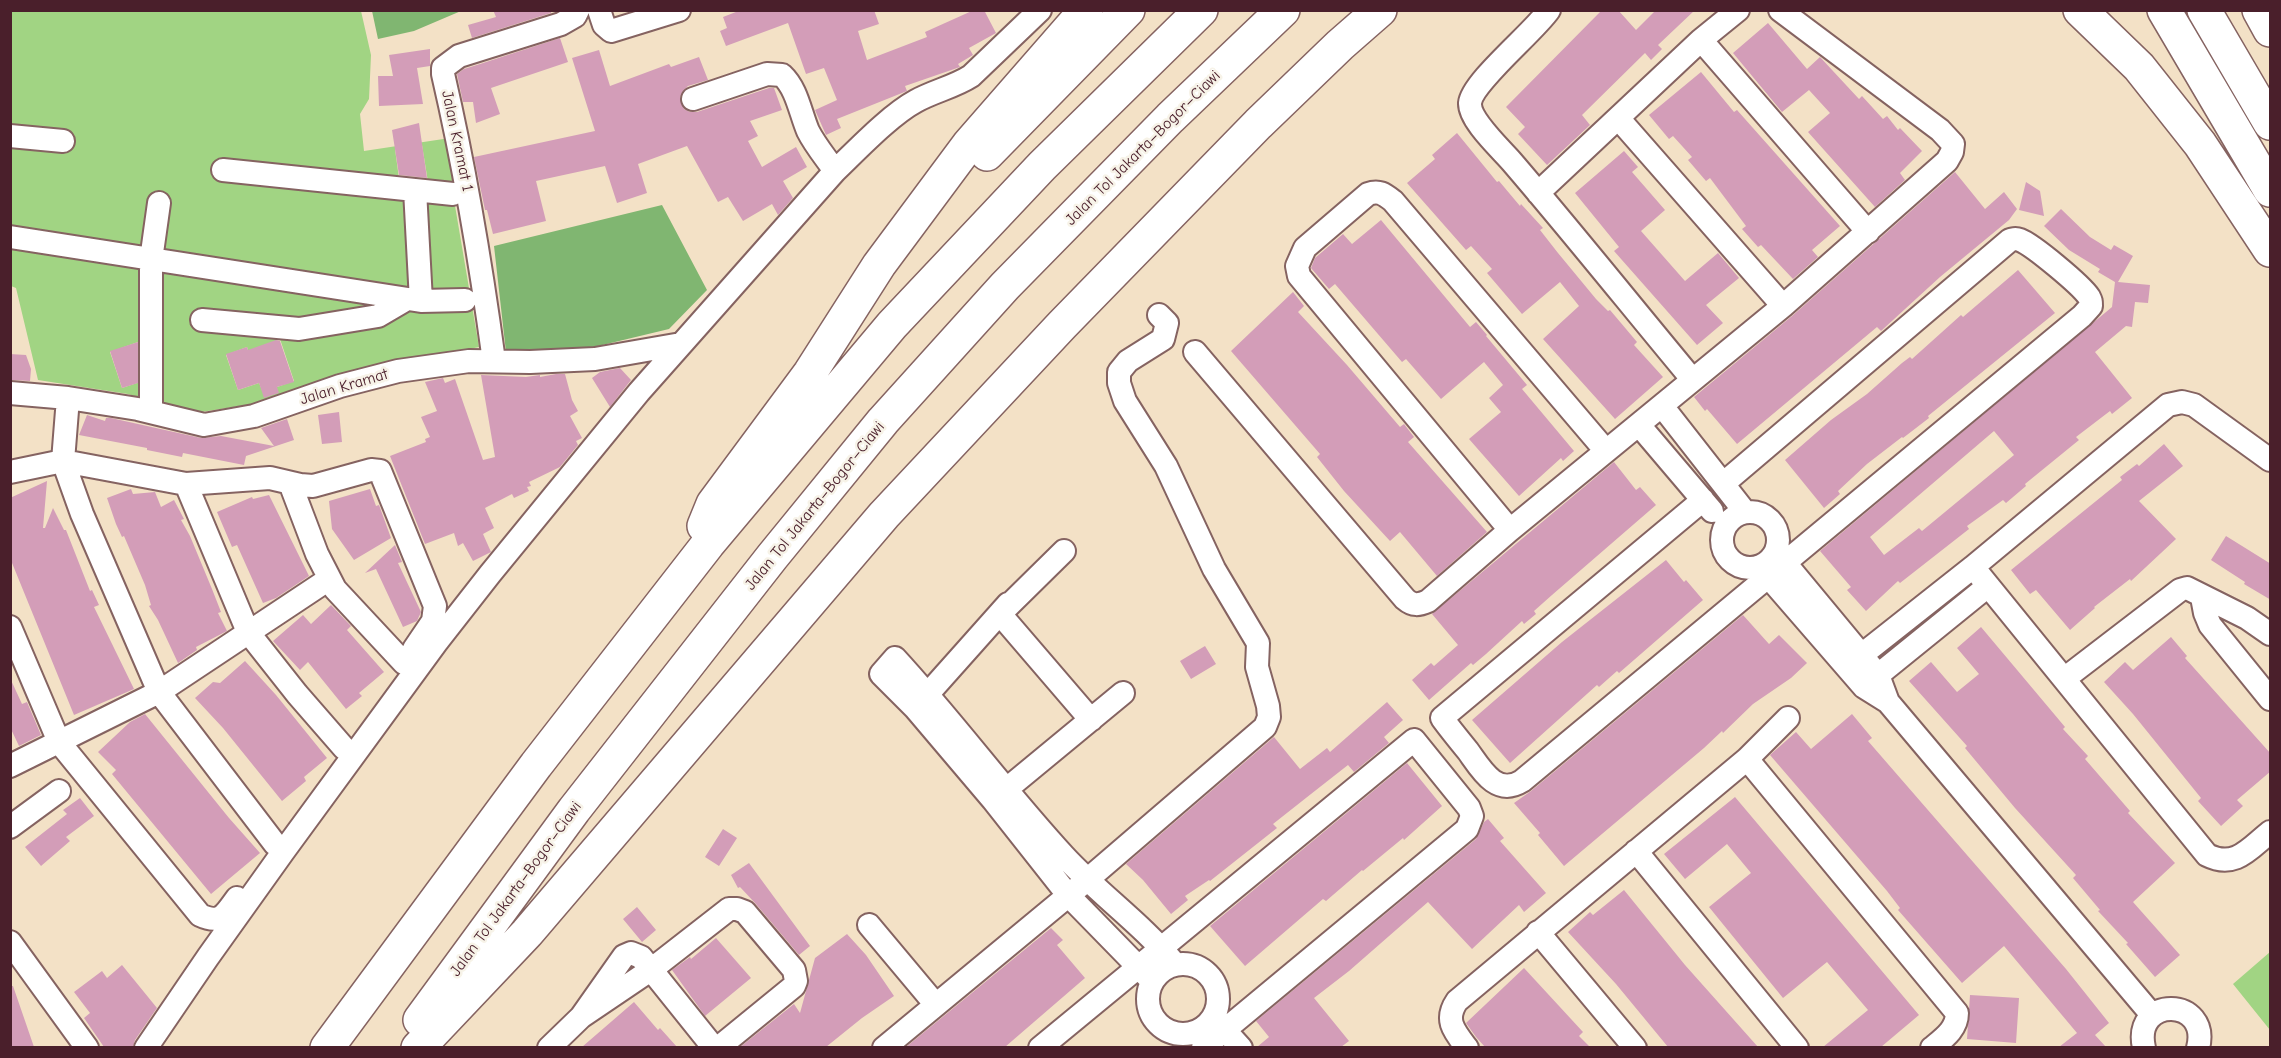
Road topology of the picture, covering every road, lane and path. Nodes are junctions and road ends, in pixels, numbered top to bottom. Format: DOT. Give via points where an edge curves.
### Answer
graph roads {
  1 [pos="578,10"];
  2 [pos="599,10"];
  3 [pos="679,10"];
  4 [pos="1040,10"];
  5 [pos="1086,10"];
  6 [pos="1128,10"];
  7 [pos="1201,10"];
  8 [pos="1283,10"];
  9 [pos="1380,10"];
  10 [pos="1549,10"];
  11 [pos="1738,10"];
  12 [pos="1780,10"];
  13 [pos="2080,10"];
  14 [pos="2164,10"];
  15 [pos="2204,10"];
  16 [pos="2259,10"];
  17 [pos="2271,30"];
  18 [pos="1701,40"];
  19 [pos="693,99"];
  20 [pos="1618,118"];
  21 [pos="2271,123"];
  22 [pos="10,136"];
  23 [pos="63,141"];
  24 [pos="223,170"];
  25 [pos="835,171"];
  26 [pos="415,190"];
  27 [pos="2271,190"];
  28 [pos="1538,193"];
  29 [pos="453,194"];
  30 [pos="159,202"];
  31 [pos="1868,232"];
  32 [pos="10,237"];
  33 [pos="2271,250"];
  34 [pos="152,260"];
  35 [pos="879,265"];
  36 [pos="414,300"];
  37 [pos="465,300"];
  38 [pos="1783,306"];
  39 [pos="1159,315"];
  40 [pos="202,320"];
  41 [pos="681,344"];
  42 [pos="1195,352"];
  43 [pos="494,361"];
  44 [pos="1692,379"];
  45 [pos="10,393"];
  46 [pos="68,398"];
  47 [pos="1662,406"];
  48 [pos="151,411"];
  49 [pos="1638,425"];
  50 [pos="1606,451"];
  51 [pos="2271,460"];
  52 [pos="63,461"];
  53 [pos="10,472"];
  54 [pos="290,483"];
  55 [pos="1724,483"];
  56 [pos="186,484"];
  57 [pos="1703,500"];
  58 [pos="1745,512"];
  59 [pos="1725,525"];
  60 [pos="1510,530"];
  61 [pos="1062,548"];
  62 [pos="1772,564"];
  63 [pos="1973,567"];
  64 [pos="686,573"];
  65 [pos="329,579"];
  66 [pos="1988,585"];
  67 [pos="2202,597"];
  68 [pos="1000,614"];
  69 [pos="10,627"];
  70 [pos="248,632"];
  71 [pos="2271,634"];
  72 [pos="1853,661"];
  73 [pos="404,663"];
  74 [pos="2064,679"];
  75 [pos="1871,681"];
  76 [pos="159,692"];
  77 [pos="1123,693"];
  78 [pos="2271,699"];
  79 [pos="1788,718"];
  80 [pos="1091,720"];
  81 [pos="59,742"];
  82 [pos="344,748"];
  83 [pos="1747,759"];
  84 [pos="10,766"];
  85 [pos="59,791"];
  86 [pos="1000,794"];
  87 [pos="10,827"];
  88 [pos="2271,832"];
  89 [pos="275,844"];
  90 [pos="1635,850"];
  91 [pos="1087,880"];
  92 [pos="1068,895"];
  93 [pos="869,925"];
  94 [pos="1538,932"];
  95 [pos="14,953"];
  96 [pos="1168,956"];
  97 [pos="652,969"];
  98 [pos="1146,973"];
  99 [pos="936,1005"];
  100 [pos="2152,1015"];
  101 [pos="1220,1023"];
  102 [pos="1202,1043"];
  103 [pos="87,1047"];
  104 [pos="146,1047"];
  105 [pos="327,1047"];
  106 [pos="400,1047"];
  107 [pos="418,1047"];
  108 [pos="549,1047"];
  109 [pos="716,1047"];
  110 [pos="884,1047"];
  111 [pos="1040,1047"];
  112 [pos="1241,1047"];
  113 [pos="1467,1047"];
  114 [pos="1635,1047"];
  115 [pos="1797,1047"];
  116 [pos="1932,1047"];
  117 [pos="2144,1047"];
  118 [pos="2198,1047"];
  1 -- 43 [label="street, Jalan Kramat 1" via="570,20 459,56 443,68 482,268"];
  2 -- 3 [label="street" via="603,25 611,31"];
  4 -- 25 [label="street" via="971,76 914,101"];
  5 -- 35 [label="highway" via="969,144"];
  6 -- 35 [label="highway"];
  7 -- 64 [label="highway" via="1042,166 892,326"];
  8 -- 106 [label="highway, Jalan Tol Jakarta–Bogor–Ciawi" via="1170,118 1022,270 883,421 581,801"];
  9 -- 107 [label="highway" via="1258,124 900,498 527,933"];
  10 -- 28 [label="street" via="1485,78 1470,106 1483,129"];
  11 -- 18 [label="street"];
  12 -- 31 [label="street" via="1940,130 1953,144 1952,152 1938,171"];
  13 -- 33 [label="highway" via="2139,67 2200,144"];
  14 -- 27 [label="highway"];
  15 -- 21 [label="highway"];
  16 -- 17 [label="highway"];
  18 -- 20 [label="street"];
  18 -- 31 [label="street"];
  19 -- 25 [label="street" via="767,74 782,75 794,92 809,132"];
  20 -- 28 [label="street"];
  20 -- 38 [label="street"];
  22 -- 23 [label="street"];
  24 -- 26 [label="street"];
  25 -- 41 [label="street"];
  26 -- 29 [label="street"];
  26 -- 36 [label="street"];
  28 -- 44 [label="street"];
  30 -- 34 [label="street"];
  31 -- 38 [label="street"];
  32 -- 34 [label="street"];
  34 -- 36 [label="street"];
  34 -- 48 [label="street"];
  35 -- 64 [label="highway" via="810,373 713,504"];
  36 -- 37 [label="street"];
  36 -- 40 [label="street" via="378,316 299,329"];
  38 -- 44 [label="street"];
  39 -- 91 [label="street" via="1167,323 1163,339 1128,361 1119,372 1119,383 1125,401 1166,466 1219,577 1258,643 1257,667 1269,717 1265,727"];
  41 -- 43 [label="street, Jalan Kramat" via="595,359"];
  41 -- 104 [label="street" via="436,643"];
  42 -- 60 [label="street" via="1411,604 1428,601"];
  43 -- 48 [label="street, Jalan Kramat" via="398,370 254,416 213,424 194,424"];
  44 -- 47 [label="street"];
  45 -- 46 [label="street, Jalan Kramat"];
  46 -- 48 [label="street, Jalan Kramat"];
  46 -- 52 [label="street"];
  47 -- 49 [label="street"];
  47 -- 55 [label="street"];
  49 -- 50 [label="street"];
  49 -- 57 [label="street"];
  50 -- 60 [label="street"];
  50 -- 60 [label="street" via="1393,201 1375,191 1368,194 1305,248 1297,266 1299,276"];
  51 -- 63 [label="street" via="2194,405 2168,405"];
  52 -- 53 [label="street"];
  52 -- 56 [label="street"];
  52 -- 76 [label="street"];
  54 -- 56 [label="street" via="256,478"];
  54 -- 65 [label="street"];
  54 -- 73 [label="street" via="325,484 376,469 385,478 435,606 433,621"];
  55 -- 58 [label="street"];
  55 -- 62 [label="street" via="2010,240 2026,244 2087,295 2091,306 2082,316"];
  56 -- 70 [label="street"];
  57 -- 59 [label="street"];
  57 -- 62 [label="street" via="1442,718 1488,778 1506,786 1522,781"];
  58 -- 59 [label="street" via="1733,516"];
  58 -- 62 [label="street" via="1760,513 1773,522 1779,537"];
  59 -- 62 [label="street" via="1721,539 1724,553 1733,563 1746,568"];
  61 -- 68 [label="street"];
  62 -- 72 [label="street"];
  63 -- 66 [label="street"];
  63 -- 72 [label="street"];
  64 -- 105 [label="highway" via="536,765"];
  65 -- 70 [label="street"];
  65 -- 73 [label="street" via="349,606"];
  66 -- 74 [label="street"];
  66 -- 75 [label="street"];
  67 -- 71 [label="street"];
  67 -- 74 [label="street" via="2187,588 2180,590"];
  67 -- 78 [label="street" via="2211,625"];
  68 -- 80 [label="street"];
  68 -- 86 [label="street" via="921,701"];
  69 -- 81 [label="street"];
  70 -- 76 [label="street"];
  70 -- 82 [label="street"];
  72 -- 75 [label="street"];
  73 -- 82 [label="street"];
  74 -- 88 [label="street" via="2207,855 2226,861 2234,859"];
  75 -- 100 [label="street"];
  76 -- 81 [label="street"];
  76 -- 89 [label="street"];
  77 -- 80 [label="street"];
  79 -- 83 [label="street"];
  80 -- 86 [label="street"];
  81 -- 84 [label="street"];
  81 -- 89 [label="street" via="200,915 210,920 226,913"];
  82 -- 89 [label="street"];
  83 -- 90 [label="street"];
  83 -- 116 [label="street" via="1957,1012 1952,1030"];
  85 -- 87 [label="street"];
  86 -- 91 [label="street"];
  86 -- 92 [label="street"];
  90 -- 94 [label="street"];
  90 -- 115 [label="street"];
  91 -- 92 [label="street"];
  91 -- 96 [label="street"];
  92 -- 98 [label="street"];
  92 -- 99 [label="street"];
  93 -- 99 [label="street"];
  94 -- 113 [label="street" via="1451,1010 1450,1020 1456,1034"];
  94 -- 114 [label="street"];
  95 -- 103 [label="street"];
  96 -- 98 [label="street" via="1162,970"];
  96 -- 101 [label="street" via="1203,969 1213,979"];
  96 -- 101 [label="street" via="1414,740 1462,797 1472,816 1467,829"];
  97 -- 108 [label="street" via="636,954 627,954 581,1017"];
  97 -- 109 [label="street"];
  97 -- 109 [label="street" via="729,909 737,909 745,912 794,970 794,986"];
  98 -- 102 [label="street" via="1147,1002 1155,1022 1174,1034"];
  98 -- 111 [label="street"];
  99 -- 110 [label="street"];
  100 -- 117 [label="street" via="2142,1037"];
  100 -- 118 [label="street" via="2167,1008 2190,1015 2199,1029"];
  101 -- 102 [label="street"];
  101 -- 112 [label="street"];
}
